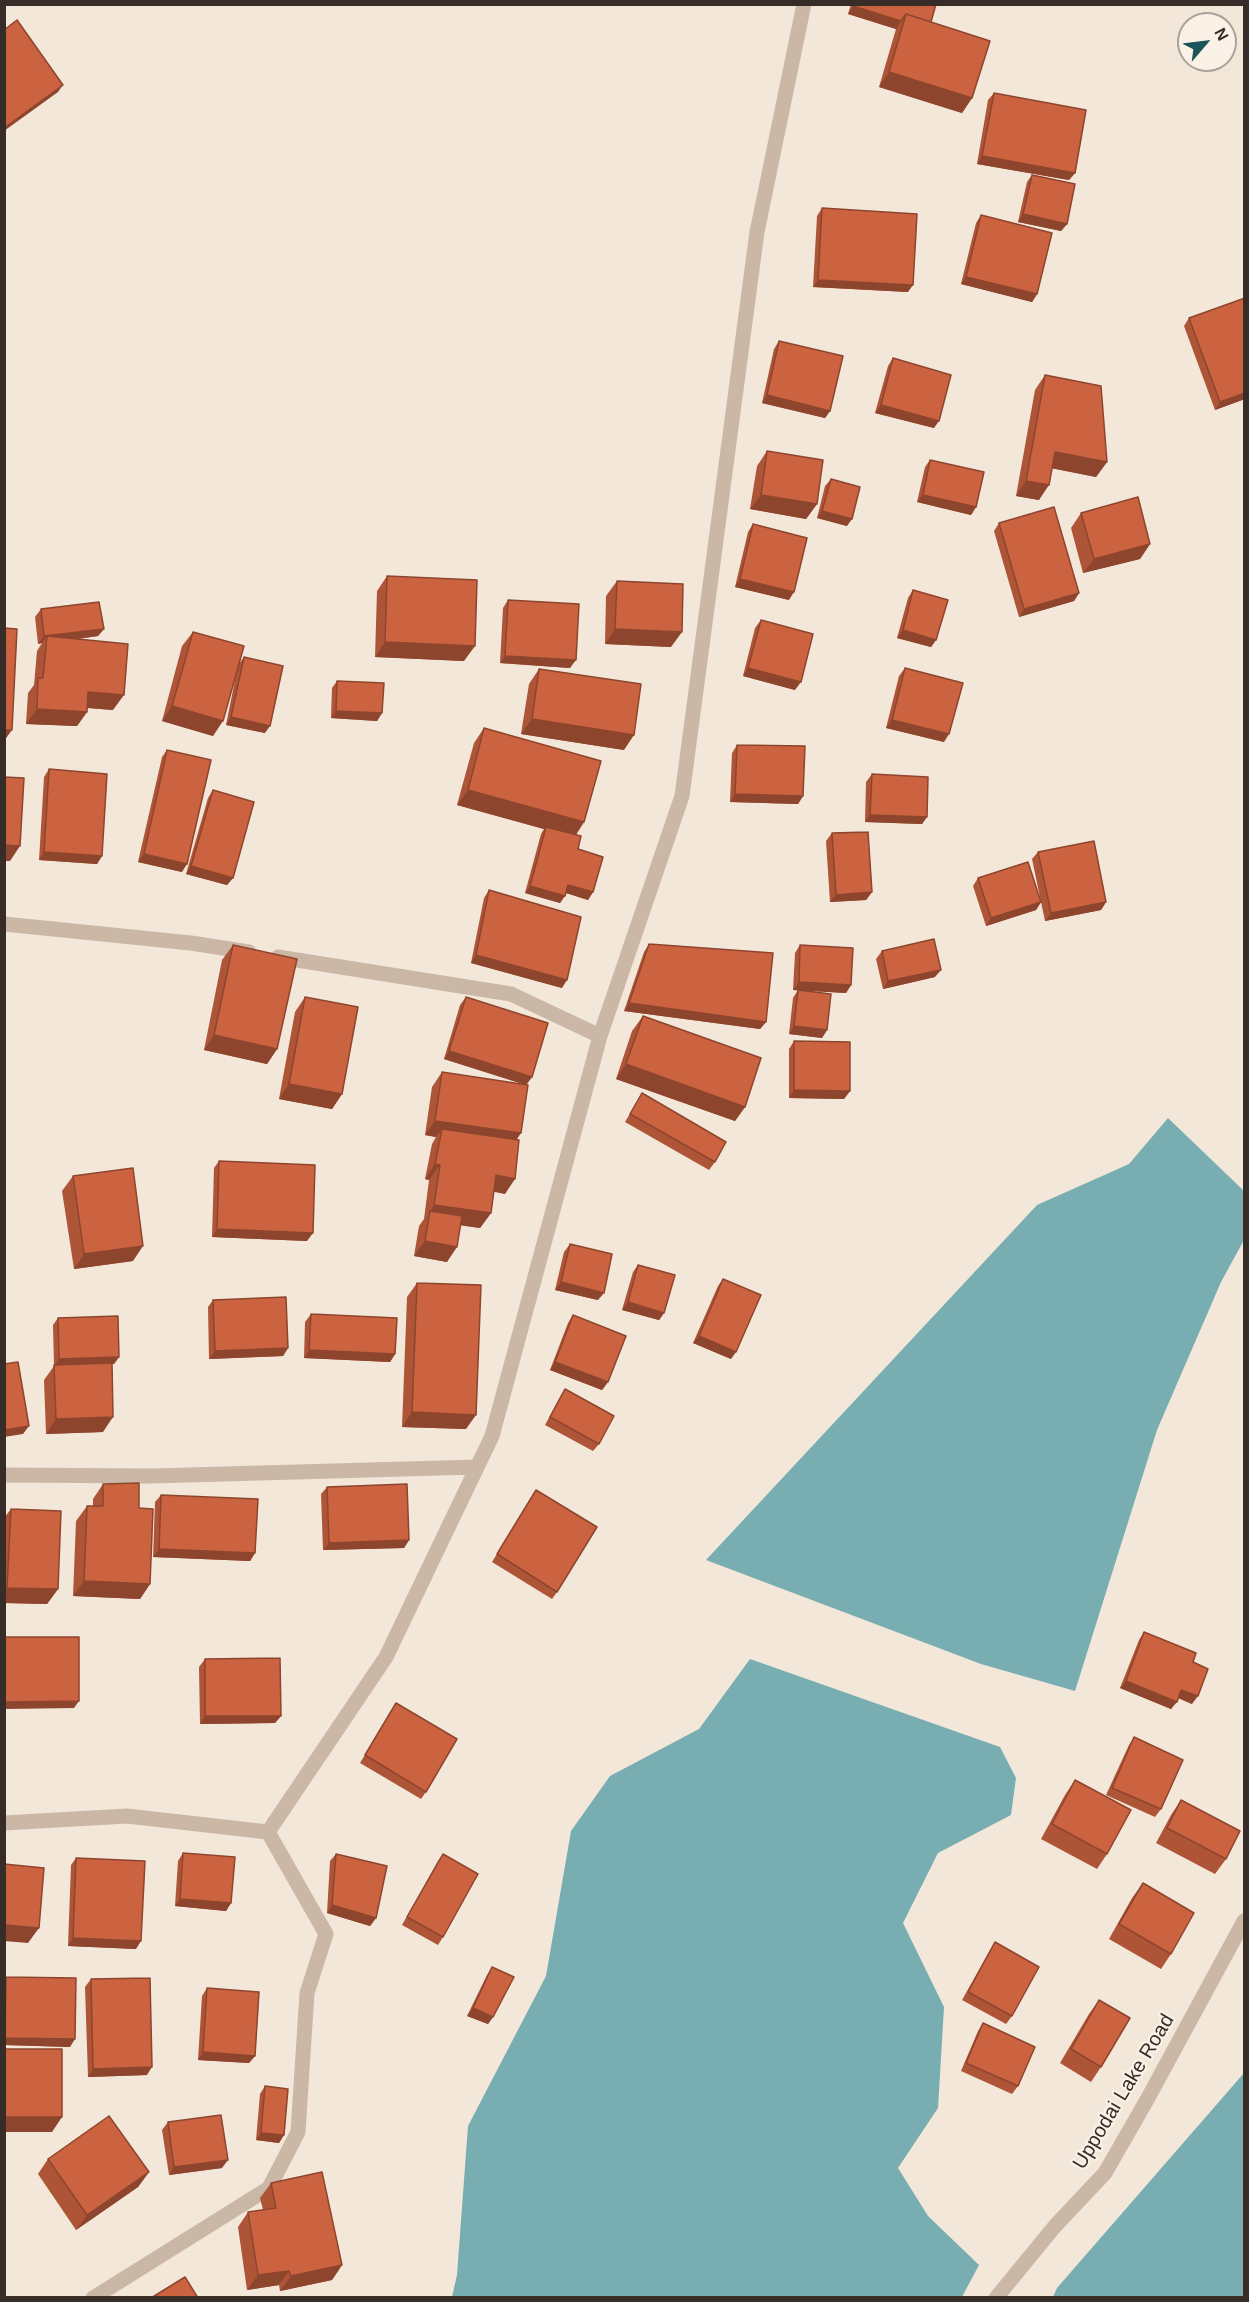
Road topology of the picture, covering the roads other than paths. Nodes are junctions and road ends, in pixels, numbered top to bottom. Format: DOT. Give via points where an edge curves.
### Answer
graph roads {
  1 [pos="804,4"];
  2 [pos="4,924"];
  3 [pos="600,1036"];
  4 [pos="477,1467"];
  5 [pos="4,1475"];
  6 [pos="4,1822"];
  7 [pos="268,1832"];
  8 [pos="1245,1921"];
  9 [pos="93,2298"];
  10 [pos="996,2298"];
  1 -- 3 [label="street" via="757,232 682,796"];
  2 -- 3 [label="street" via="191,942 511,994"];
  3 -- 4 [label="street" via="492,1436"];
  4 -- 5 [label="street" via="152,1476"];
  4 -- 7 [label="street" via="386,1657"];
  6 -- 7 [label="street" via="128,1816"];
  7 -- 9 [label="street" via="326,1934 307,1993 298,2132 269,2188"];
  8 -- 10 [label="street, Uppodai Lake Road" via="1105,2173"];
}
